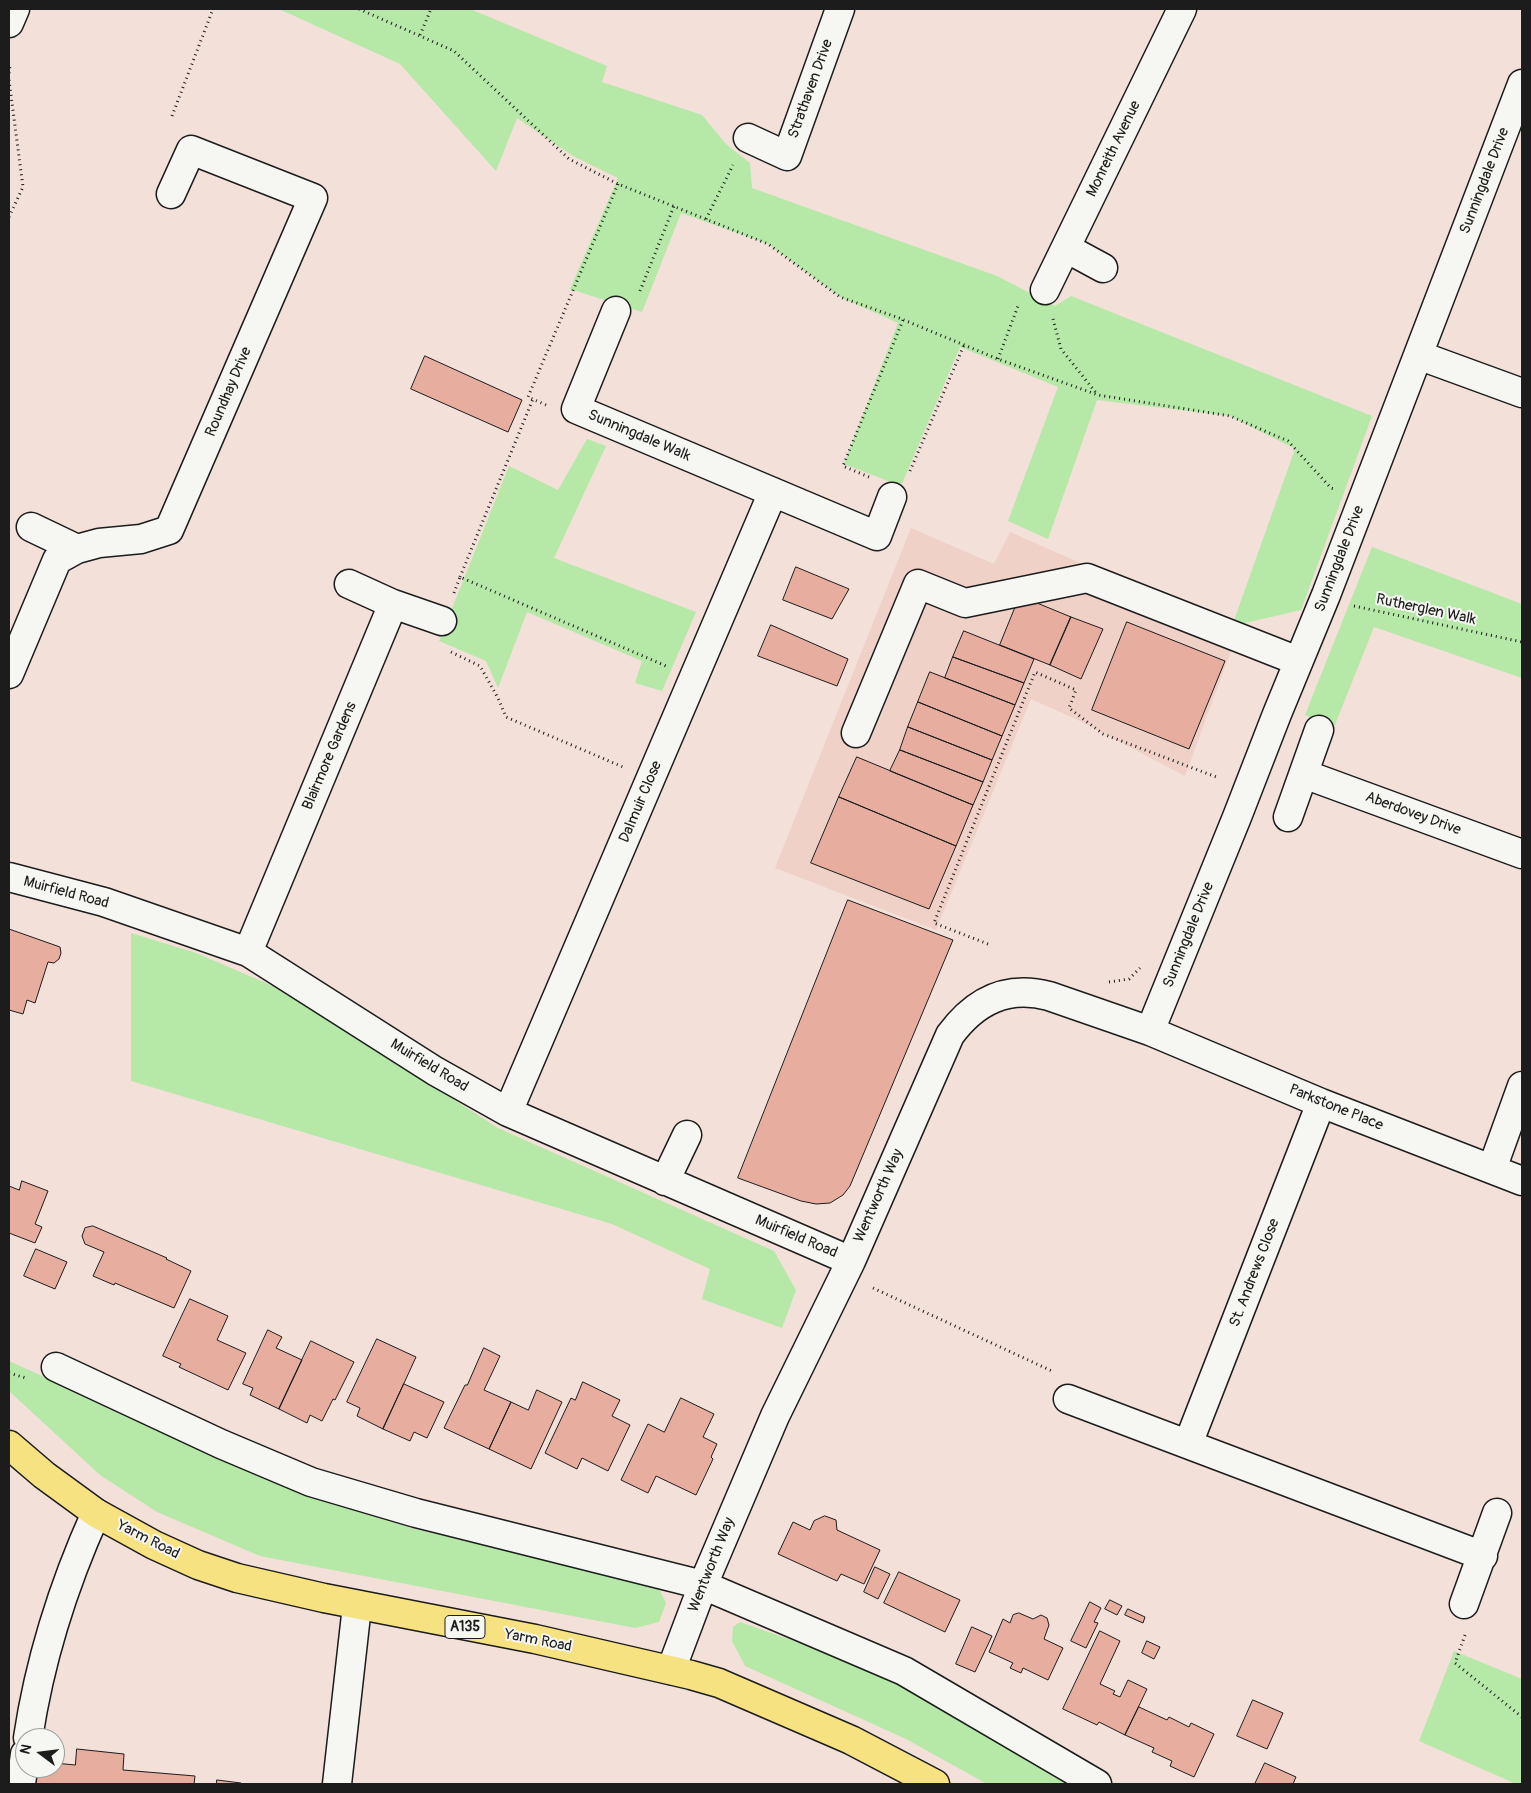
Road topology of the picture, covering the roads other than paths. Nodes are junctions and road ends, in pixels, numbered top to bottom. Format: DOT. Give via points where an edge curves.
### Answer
graph roads {
  1 [pos="840,9"];
  2 [pos="1182,9"];
  3 [pos="1522,84"];
  4 [pos="748,138"];
  5 [pos="171,194"];
  6 [pos="1066,248"];
  7 [pos="1103,268"];
  8 [pos="1045,290"];
  9 [pos="616,311"];
  10 [pos="1418,355"];
  11 [pos="1522,393"];
  12 [pos="884,489"];
  13 [pos="773,492"];
  14 [pos="31,527"];
  15 [pos="77,549"];
  16 [pos="349,584"];
  17 [pos="393,604"];
  18 [pos="442,621"];
  19 [pos="1298,661"];
  20 [pos="9,674"];
  21 [pos="1319,730"];
  22 [pos="856,733"];
  23 [pos="1304,774"];
  24 [pos="1288,817"];
  25 [pos="1522,854"];
  26 [pos="9,877"];
  27 [pos="248,952"];
  28 [pos="1150,1031"];
  29 [pos="1522,1086"];
  30 [pos="1321,1103"];
  31 [pos="508,1112"];
  32 [pos="687,1135"];
  33 [pos="1492,1169"];
  34 [pos="665,1181"];
  35 [pos="1522,1181"];
  36 [pos="850,1261"];
  37 [pos="56,1367"];
  38 [pos="1068,1398"];
  39 [pos="1188,1444"];
  40 [pos="9,1445"];
  41 [pos="96,1513"];
  42 [pos="1497,1513"];
  43 [pos="1482,1556"];
  44 [pos="703,1585"];
  45 [pos="1464,1604"];
  46 [pos="357,1606"];
  47 [pos="671,1670"];
  48 [pos="30,1728"];
  49 [pos="337,1784"];
  50 [pos="935,1784"];
  51 [pos="1097,1784"];
  1 -- 4 [label="street, Strathaven Drive" via="788,156"];
  2 -- 6 [label="street, Monreith Avenue"];
  3 -- 10 [label="street, Sunningdale Drive"];
  5 -- 15 [label="street, Roundhay Drive" via="190,150 313,198 169,530 141,540 99,542"];
  6 -- 7 [label="street"];
  6 -- 8 [label="street, Monreith Avenue"];
  9 -- 13 [label="street, Sunningdale Walk" via="576,409"];
  10 -- 11 [label="street"];
  10 -- 19 [label="street, Sunningdale Drive"];
  12 -- 13 [label="street, Sunningdale Walk" via="877,536"];
  13 -- 31 [label="street, Dalmuir Close"];
  14 -- 15 [label="street"];
  15 -- 20 [label="street, Roundhay Drive" via="57,560"];
  16 -- 17 [label="street"];
  17 -- 18 [label="street"];
  17 -- 27 [label="street, Blairmore Gardens"];
  19 -- 22 [label="street" via="1088,578 965,603 918,584"];
  19 -- 28 [label="street, Sunningdale Drive"];
  21 -- 23 [label="street"];
  23 -- 24 [label="street"];
  23 -- 25 [label="street, Aberdovey Drive"];
  26 -- 27 [label="street, Muirfield Road" via="104,902"];
  27 -- 31 [label="street, Muirfield Road" via="435,1071"];
  28 -- 30 [label="street, Parkstone Place"];
  28 -- 36 [label="street, Wentworth Way" via="1038,993 1004,995 972,1009 950,1035"];
  29 -- 33 [label="street"];
  30 -- 33 [label="street, Parkstone Place"];
  30 -- 39 [label="street, St. Andrews Close"];
  31 -- 34 [label="street, Muirfield Road"];
  32 -- 34 [label="street"];
  33 -- 35 [label="street, Parkstone Place"];
  34 -- 36 [label="street, Muirfield Road"];
  36 -- 44 [label="street, Wentworth Way" via="775,1416"];
  37 -- 44 [label="street" via="311,1482 407,1511"];
  38 -- 39 [label="street"];
  39 -- 43 [label="street"];
  40 -- 41 [label="main road, Yarm Road / A135"];
  41 -- 46 [label="main road, Yarm Road / A135" via="198,1565 237,1578"];
  41 -- 48 [label="street" via="51,1629"];
  42 -- 43 [label="street"];
  43 -- 45 [label="street"];
  44 -- 47 [label="street, Wentworth Way"];
  44 -- 51 [label="street" via="904,1671"];
  46 -- 47 [label="main road, Yarm Road / A135" via="535,1639"];
  46 -- 49 [label="street"];
  47 -- 50 [label="main road, Yarm Road / A135" via="719,1683 851,1740"];
}
